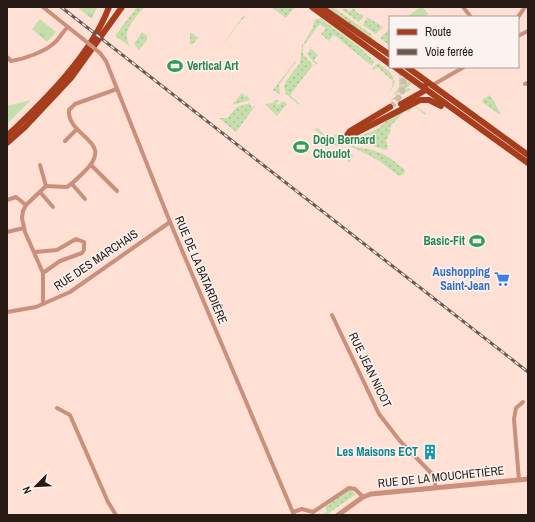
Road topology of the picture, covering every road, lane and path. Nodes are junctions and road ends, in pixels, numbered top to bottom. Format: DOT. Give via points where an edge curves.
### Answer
graph roads {
  1 [pos="43,7"];
  2 [pos="110,7"];
  3 [pos="118,7"];
  4 [pos="122,7"];
  5 [pos="312,7"];
  6 [pos="320,7"];
  7 [pos="464,7"];
  8 [pos="525,7"];
  9 [pos="327,12"];
  10 [pos="470,16"];
  11 [pos="519,16"];
  12 [pos="110,22"];
  13 [pos="68,27"];
  14 [pos="389,54"];
  15 [pos="7,57"];
  16 [pos="389,59"];
  17 [pos="389,63"];
  18 [pos="396,68"];
  19 [pos="408,68"];
  20 [pos="462,68"];
  21 [pos="425,79"];
  22 [pos="433,85"];
  23 [pos="117,89"];
  24 [pos="425,89"];
  25 [pos="390,107"];
  26 [pos="462,116"];
  27 [pos="77,129"];
  28 [pos="355,134"];
  29 [pos="7,136"];
  30 [pos="65,141"];
  31 [pos="7,143"];
  32 [pos="528,155"];
  33 [pos="528,164"];
  34 [pos="40,165"];
  35 [pos="91,165"];
  36 [pos="72,184"];
  37 [pos="46,186"];
  38 [pos="117,191"];
  39 [pos="40,192"];
  40 [pos="85,199"];
  41 [pos="7,200"];
  42 [pos="26,205"];
  43 [pos="53,207"];
  44 [pos="170,222"];
  45 [pos="24,228"];
  46 [pos="7,232"];
  47 [pos="35,252"];
  48 [pos="43,273"];
  49 [pos="43,304"];
  50 [pos="7,312"];
  51 [pos="332,315"];
  52 [pos="523,402"];
  53 [pos="58,408"];
  54 [pos="528,479"];
  55 [pos="519,480"];
  56 [pos="435,488"];
  57 [pos="363,497"];
  58 [pos="293,513"];
  59 [pos="116,515"];
  60 [pos="338,515"];
  1 -- 13 [label="street, RUE DE LA BATARDIÈRE"];
  2 -- 29 [label="main road" via="85,49 66,74"];
  3 -- 12 [label="main road"];
  4 -- 12 [label="main road"];
  5 -- 17 [label="main road"];
  6 -- 9 [label="main road"];
  7 -- 10 [label="street"];
  8 -- 11 [label="street"];
  9 -- 14 [label="main road"];
  9 -- 16 [label="main road"];
  12 -- 31 [label="main road" via="71,78 25,128"];
  13 -- 15 [label="street" via="49,48 17,60 12,61"];
  13 -- 23 [label="street, RUE DE LA BATARDIÈRE, bridge" via="100,53 106,61"];
  18 -- 24 [label="main road"];
  19 -- 21 [label="main road"];
  20 -- 22 [label="street"];
  21 -- 22 [label="main road"];
  21 -- 24 [label="main road"];
  22 -- 24 [label="street"];
  22 -- 32 [label="main road"];
  23 -- 27 [label="street" via="75,104 69,110 69,117"];
  23 -- 44 [label="street, RUE DE LA BATARDIÈRE"];
  24 -- 26 [label="main road"];
  24 -- 28 [label="main road"];
  25 -- 28 [label="main road" via="350,131 347,136"];
  26 -- 28 [label="main road" via="454,115 436,102 420,100"];
  26 -- 33 [label="main road"];
  27 -- 30 [label="street"];
  27 -- 35 [label="street" via="94,148 96,155"];
  34 -- 37 [label="street"];
  35 -- 36 [label="street"];
  35 -- 38 [label="street"];
  36 -- 37 [label="street" via="61,188"];
  36 -- 40 [label="street"];
  37 -- 39 [label="street"];
  39 -- 42 [label="street"];
  39 -- 43 [label="street"];
  41 -- 42 [label="street" via="16,197"];
  42 -- 45 [label="street" via="23,211"];
  44 -- 49 [label="street, RUE DES MARCHAIS" via="70,292"];
  44 -- 58 [label="street, RUE DE LA BATARDIÈRE"];
  45 -- 46 [label="street"];
  45 -- 47 [label="street"];
  47 -- 48 [label="street"];
  47 -- 48 [label="street" via="57,250 76,239 84,242 82,253 60,261"];
  48 -- 49 [label="street"];
  49 -- 50 [label="street, RUE DES MARCHAIS"];
  51 -- 56 [label="street, RUE JEAN NICOT" via="379,414 435,477"];
  52 -- 55 [label="street" via="516,408 514,419"];
  53 -- 59 [label="street" via="70,415"];
  54 -- 55 [label="street, RUE DE LA MOUCHETIÈRE"];
  55 -- 56 [label="street, RUE DE LA MOUCHETIÈRE"];
  56 -- 57 [label="street, RUE DE LA MOUCHETIÈRE"];
  57 -- 58 [label="street" via="355,489 349,488 313,512 302,509"];
  57 -- 60 [label="street, RUE DE LA MOUCHETIÈRE"];
}
